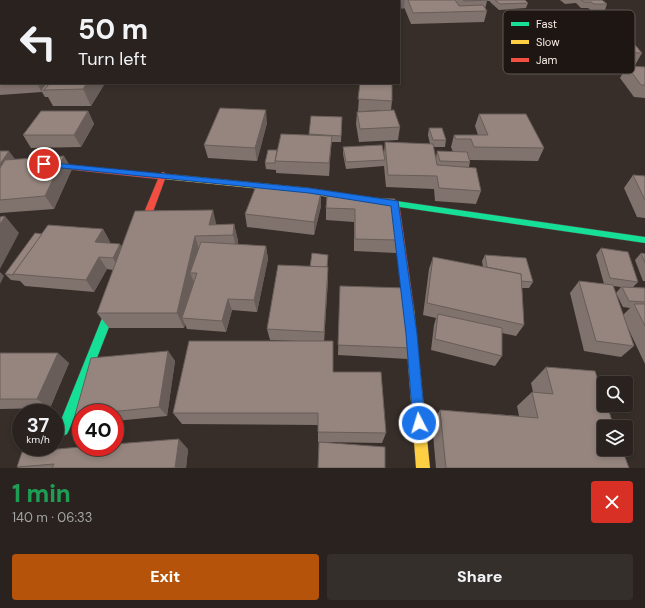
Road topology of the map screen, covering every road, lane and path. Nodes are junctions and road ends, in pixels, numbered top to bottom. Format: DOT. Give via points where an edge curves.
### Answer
graph roads {
  1 [pos="402,0"];
  2 [pos="400,6"];
  3 [pos="0,160"];
  4 [pos="163,175"];
  5 [pos="395,203"];
  6 [pos="645,240"];
  7 [pos="134,248"];
  8 [pos="120,284"];
  9 [pos="64,427"];
  10 [pos="423,468"];
  1 -- 2 [label="street" via="406,5"];
  3 -- 4 [label="street"];
  4 -- 5 [label="street"];
  4 -- 7 [label="street"];
  5 -- 6 [label="street"];
  5 -- 10 [label="street" via="412,334"];
  8 -- 9 [label="street"];
}
